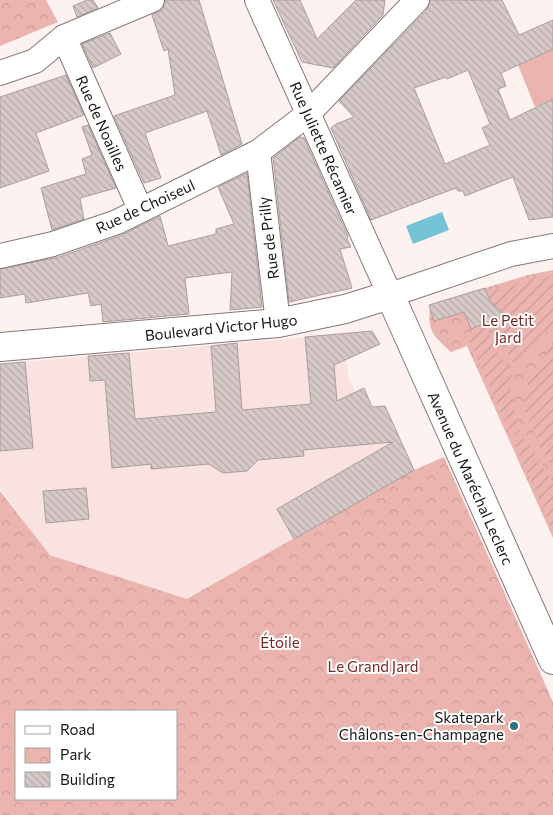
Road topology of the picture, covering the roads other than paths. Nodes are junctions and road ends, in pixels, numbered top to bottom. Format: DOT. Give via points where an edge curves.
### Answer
graph roads {
  1 [pos="152,0"];
  2 [pos="257,0"];
  3 [pos="407,4"];
  4 [pos="64,37"];
  5 [pos="0,73"];
  6 [pos="308,114"];
  7 [pos="258,152"];
  8 [pos="140,209"];
  9 [pos="553,246"];
  10 [pos="0,256"];
  11 [pos="390,295"];
  12 [pos="278,323"];
  13 [pos="0,347"];
  14 [pos="553,660"];
  1 -- 4 [label="street"];
  2 -- 6 [label="street, Rue Juliette Récamier"];
  3 -- 6 [label="street, Rue de Choiseul"];
  4 -- 5 [label="street" via="34,61"];
  4 -- 8 [label="street, Rue de Noailles"];
  6 -- 7 [label="street, Rue de Choiseul"];
  6 -- 11 [label="street, Rue Juliette Récamier"];
  7 -- 8 [label="street, Rue de Choiseul"];
  7 -- 12 [label="street, Rue de Prilly"];
  8 -- 10 [label="street, Rue de Choiseul" via="117,222 53,244"];
  9 -- 11 [label="street, Boulevard Victor Hugo" via="511,254"];
  11 -- 12 [label="main road, Boulevard Victor Hugo" via="346,309"];
  11 -- 14 [label="main road, Avenue du Maréchal Leclerc"];
  12 -- 13 [label="main road, Boulevard Victor Hugo"];
}
